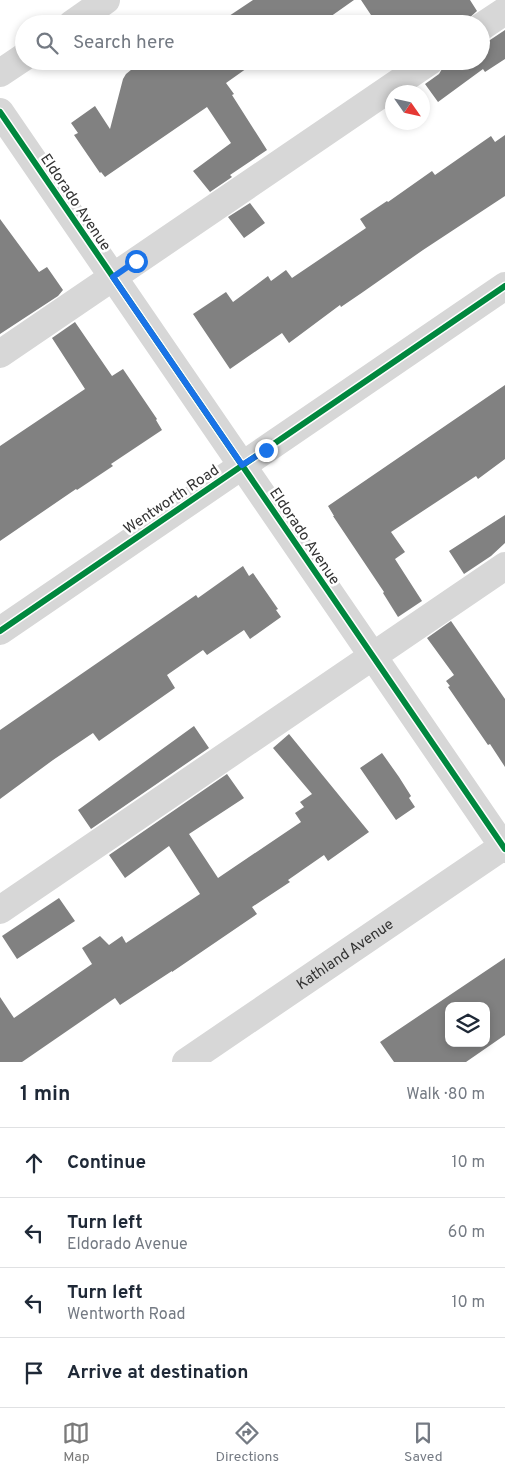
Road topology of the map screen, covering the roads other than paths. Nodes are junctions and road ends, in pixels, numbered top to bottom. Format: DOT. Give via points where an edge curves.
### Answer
graph roads {
  1 [pos="106,0"];
  2 [pos="505,11"];
  3 [pos="85,15"];
  4 [pos="490,21"];
  5 [pos="15,63"];
  6 [pos="417,70"];
  7 [pos="0,74"];
  8 [pos="0,112"];
  9 [pos="113,277"];
  10 [pos="505,286"];
  11 [pos="0,354"];
  12 [pos="242,465"];
  13 [pos="505,566"];
  14 [pos="0,631"];
  15 [pos="373,656"];
  16 [pos="504,847"];
  17 [pos="0,910"];
  18 [pos="186,1062"];
  1 -- 3 [label="street"];
  2 -- 4 [label="street"];
  5 -- 7 [label="street"];
  6 -- 9 [label="street"];
  8 -- 9 [label="street, Eldorado Avenue"];
  9 -- 11 [label="street"];
  9 -- 12 [label="street, Eldorado Avenue"];
  10 -- 12 [label="street, Wentworth Road"];
  12 -- 14 [label="street, Wentworth Road"];
  12 -- 15 [label="street, Eldorado Avenue"];
  13 -- 15 [label="street"];
  15 -- 16 [label="street, Eldorado Avenue"];
  15 -- 17 [label="street"];
  16 -- 18 [label="street, Kathland Avenue"];
}
